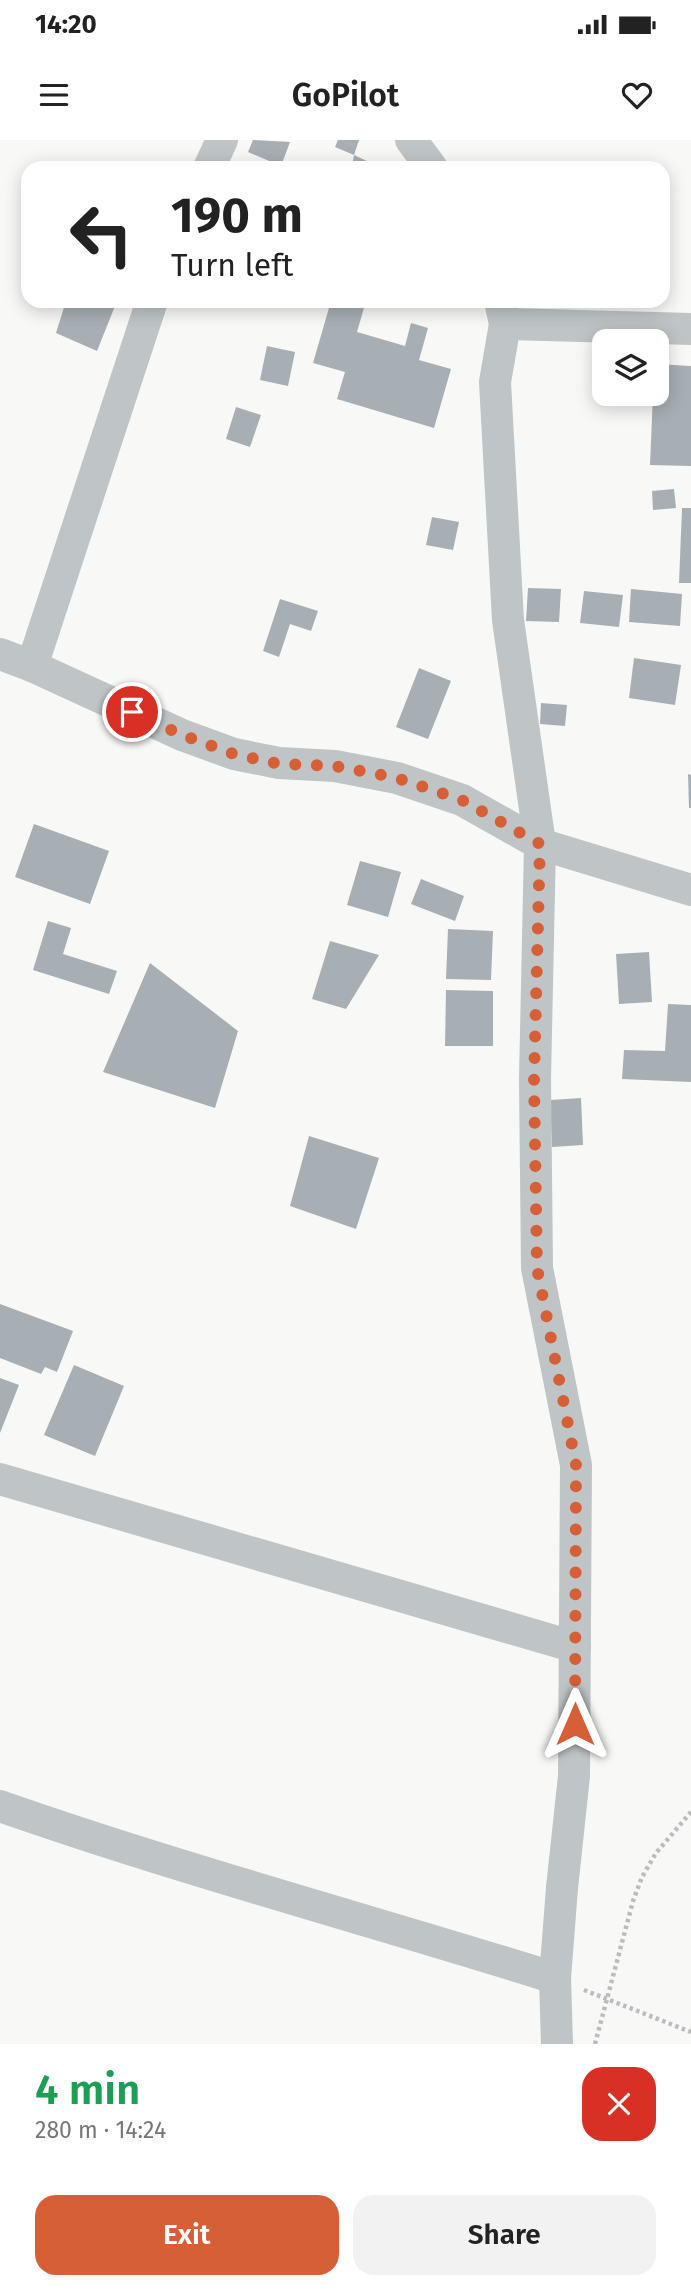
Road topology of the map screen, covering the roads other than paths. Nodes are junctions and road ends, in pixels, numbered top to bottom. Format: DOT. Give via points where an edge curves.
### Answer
graph roads {
  1 [pos="222,140"];
  2 [pos="411,140"];
  3 [pos="212,161"];
  4 [pos="427,161"];
  5 [pos="150,308"];
  6 [pos="502,312"];
  7 [pos="691,329"];
  8 [pos="0,654"];
  9 [pos="32,666"];
  10 [pos="540,844"];
  11 [pos="691,890"];
  12 [pos="0,1479"];
  13 [pos="575,1647"];
  14 [pos="0,1806"];
  15 [pos="555,1978"];
  16 [pos="557,2044"];
  1 -- 3 [label="street"];
  2 -- 4 [label="street"];
  5 -- 9 [label="street"];
  6 -- 7 [label="street"];
  6 -- 10 [label="street" via="495,382 508,621"];
  8 -- 9 [label="street"];
  9 -- 10 [label="street" via="234,754 397,778 462,800"];
  10 -- 11 [label="street"];
  10 -- 13 [label="street" via="534,1080 537,1268 576,1465"];
  12 -- 13 [label="street"];
  13 -- 15 [label="street" via="575,1776"];
  14 -- 15 [label="street" via="200,1872"];
  15 -- 16 [label="street"];
}
